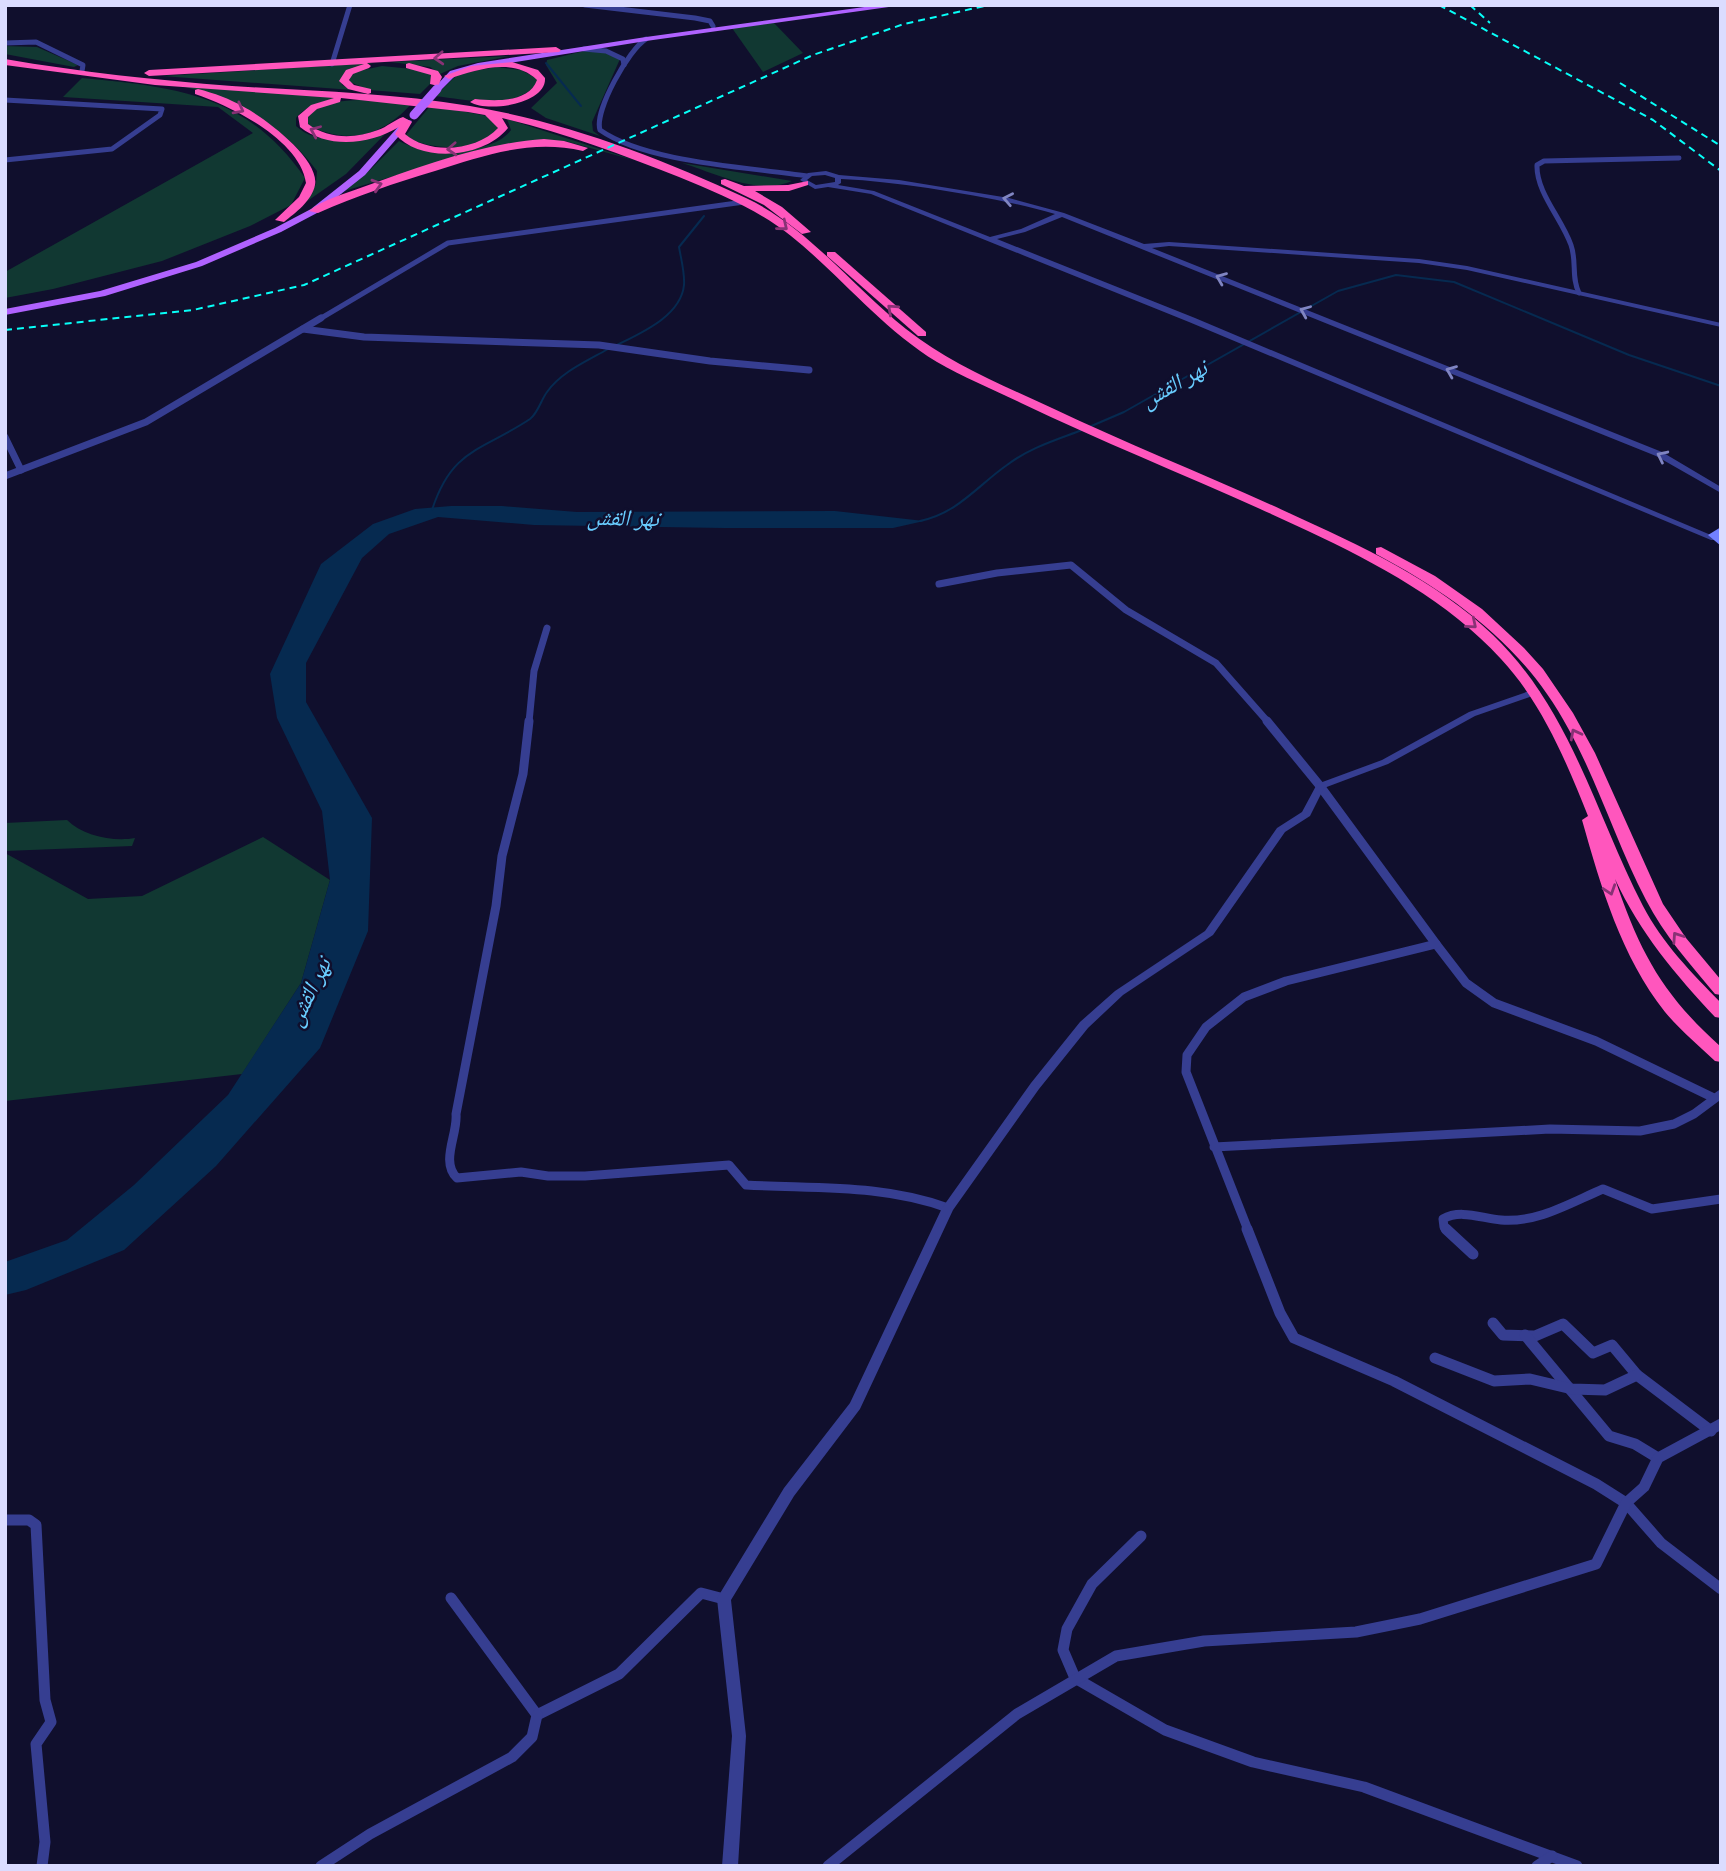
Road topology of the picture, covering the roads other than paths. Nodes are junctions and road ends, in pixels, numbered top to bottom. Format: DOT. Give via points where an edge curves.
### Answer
graph roads {
  1 [pos="349,5"];
  2 [pos="585,5"];
  3 [pos="879,5"];
  4 [pos="899,5"];
  5 [pos="713,26"];
  6 [pos="646,38"];
  7 [pos="5,43"];
  8 [pos="614,43"];
  9 [pos="580,50"];
  10 [pos="559,51"];
  11 [pos="618,55"];
  12 [pos="5,57"];
  13 [pos="5,62"];
  14 [pos="332,64"];
  15 [pos="624,65"];
  16 [pos="82,71"];
  17 [pos="449,76"];
  18 [pos="126,80"];
  19 [pos="434,90"];
  20 [pos="394,95"];
  21 [pos="378,98"];
  22 [pos="5,100"];
  23 [pos="477,110"];
  24 [pos="408,118"];
  25 [pos="553,124"];
  26 [pos="1679,158"];
  27 [pos="5,160"];
  28 [pos="838,177"];
  29 [pos="696,181"];
  30 [pos="807,181"];
  31 [pos="831,186"];
  32 [pos="739,187"];
  33 [pos="744,202"];
  34 [pos="314,211"];
  35 [pos="782,211"];
  36 [pos="1062,214"];
  37 [pos="280,220"];
  38 [pos="989,239"];
  39 [pos="1143,246"];
  40 [pos="1579,293"];
  41 [pos="5,306"];
  42 [pos="5,313"];
  43 [pos="1721,325"];
  44 [pos="303,329"];
  45 [pos="810,370"];
  46 [pos="5,437"];
  47 [pos="1157,455"];
  48 [pos="21,470"];
  49 [pos="5,476"];
  50 [pos="1721,491"];
  51 [pos="1718,537"];
  52 [pos="939,584"];
  53 [pos="547,628"];
  54 [pos="1535,692"];
  55 [pos="1569,754"];
  56 [pos="1320,786"];
  57 [pos="1436,944"];
  58 [pos="1721,989"];
  59 [pos="1721,1013"];
  60 [pos="1721,1057"];
  61 [pos="1717,1096"];
  62 [pos="1214,1147"];
  63 [pos="1721,1199"];
  64 [pos="948,1208"];
  65 [pos="1473,1254"];
  66 [pos="1493,1323"];
  67 [pos="1525,1335"];
  68 [pos="1435,1358"];
  69 [pos="1637,1375"];
  70 [pos="1572,1389"];
  71 [pos="1716,1427"];
  72 [pos="1658,1458"];
  73 [pos="1626,1503"];
  74 [pos="5,1520"];
  75 [pos="1141,1536"];
  76 [pos="1721,1589"];
  77 [pos="451,1598"];
  78 [pos="724,1599"];
  79 [pos="1075,1678"];
  80 [pos="537,1715"];
  81 [pos="1552,1856"];
  82 [pos="1539,1865"];
  83 [pos="42,1866"];
  84 [pos="321,1866"];
  85 [pos="730,1866"];
  86 [pos="828,1866"];
  87 [pos="1577,1866"];
  1 -- 14 [label="street"];
  2 -- 5 [label="street" via="695,18"];
  3 -- 5 [label="main road"];
  4 -- 6 [label="main road"];
  5 -- 8 [label="main road"];
  6 -- 8 [label="main road"];
  6 -- 15 [label="street" via="634,46"];
  7 -- 16 [label="street" via="36,42 83,65"];
  8 -- 9 [label="main road"];
  8 -- 10 [label="main road"];
  8 -- 11 [label="main road"];
  9 -- 10 [label="main road"];
  9 -- 11 [label="street"];
  10 -- 14 [label="highway, one-way"];
  10 -- 17 [label="main road"];
  10 -- 19 [label="main road" via="461,67 444,75"];
  10 -- 25 [label="highway" via="541,62 552,83 528,108"];
  11 -- 15 [label="street"];
  12 -- 16 [label="highway"];
  13 -- 18 [label="highway"];
  14 -- 16 [label="highway" via="168,73"];
  15 -- 30 [label="street" via="598,124 608,136 667,155"];
  16 -- 20 [label="highway"];
  17 -- 19 [label="main road"];
  17 -- 19 [label="highway" via="505,65 535,72 543,83 532,94 506,102 483,103"];
  18 -- 21 [label="highway"];
  18 -- 37 [label="highway, one-way" via="220,100 258,121 296,154 309,169 311,181 298,204"];
  19 -- 20 [label="highway"];
  19 -- 20 [label="highway" via="437,77 429,70 393,64 361,67 344,79 354,89"];
  19 -- 24 [label="main road, bridge"];
  19 -- 25 [label="highway"];
  21 -- 23 [label="highway"];
  24 -- 21 [label="highway, one-way" via="379,133 346,138 317,134 302,122 310,110 327,103"];
  22 -- 27 [label="street" via="162,109 160,116 112,149"];
  23 -- 24 [label="highway, one-way" via="496,116 503,128 493,139 469,147 437,149 409,143 401,134"];
  23 -- 29 [label="highway" via="548,128"];
  24 -- 34 [label="main road" via="362,173"];
  24 -- 37 [label="main road" via="351,174"];
  25 -- 32 [label="highway"];
  26 -- 40 [label="street" via="1544,161 1537,165 1535,178 1559,217 1574,255 1571,274"];
  28 -- 30 [label="street" via="821,173"];
  28 -- 31 [label="street" via="838,183"];
  36 -- 28 [label="street, one-way" via="982,194"];
  29 -- 33 [label="highway"];
  34 -- 29 [label="highway, one-way" via="363,189 505,147 540,143 578,146"];
  30 -- 31 [label="street"];
  30 -- 32 [label="highway" via="775,190"];
  30 -- 35 [label="highway" via="785,200"];
  31 -- 38 [label="street" via="872,192"];
  32 -- 35 [label="highway"];
  33 -- 44 [label="street" via="448,243"];
  33 -- 47 [label="highway, one-way" via="772,217 887,322 941,359 1042,409"];
  34 -- 42 [label="main road" via="200,264 102,294"];
  47 -- 35 [label="highway, one-way" via="947,352 912,327"];
  36 -- 38 [label="street"];
  36 -- 39 [label="street"];
  37 -- 41 [label="main road" via="206,254 121,282"];
  38 -- 51 [label="street"];
  39 -- 40 [label="street" via="1419,261"];
  50 -- 39 [label="street, one-way" via="1659,454"];
  40 -- 43 [label="street"];
  44 -- 45 [label="street" via="364,337 599,345"];
  44 -- 48 [label="street" via="146,422"];
  46 -- 48 [label="street"];
  47 -- 54 [label="highway, one-way" via="1371,556 1434,594 1500,650"];
  58 -- 47 [label="highway, one-way" via="1685,950 1658,909 1594,769 1555,696 1522,653 1466,602 1418,570 1351,535"];
  48 -- 49 [label="street"];
  52 -- 56 [label="street" via="1071,565 1126,610 1216,663"];
  53 -- 64 [label="street" via="534,671 523,774 502,856 456,1114 449,1158 453,1175 521,1172 585,1176 729,1165 746,1185 858,1187 922,1197"];
  54 -- 55 [label="highway"];
  54 -- 56 [label="street" via="1472,714 1385,762"];
  55 -- 59 [label="highway" via="1638,911 1671,958"];
  55 -- 60 [label="highway, one-way" via="1614,903 1642,964 1671,1008"];
  56 -- 57 [label="street"];
  56 -- 64 [label="street" via="1306,814 1281,830 1209,933 1119,993 1084,1025"];
  57 -- 61 [label="street" via="1466,983 1494,1003 1596,1041"];
  57 -- 62 [label="street" via="1286,981 1244,997 1206,1027 1187,1055 1186,1072"];
  61 -- 62 [label="street" via="1689,1117 1656,1129 1550,1129"];
  62 -- 73 [label="street" via="1294,1338 1460,1413"];
  63 -- 65 [label="street" via="1652,1209 1603,1189 1536,1218 1503,1220 1453,1213 1443,1219 1444,1227"];
  64 -- 78 [label="street" via="855,1406 789,1492"];
  66 -- 67 [label="street" via="1503,1335"];
  67 -- 69 [label="street" via="1535,1336 1563,1324 1593,1353 1612,1345"];
  67 -- 70 [label="street"];
  68 -- 70 [label="street" via="1494,1381 1530,1379"];
  69 -- 70 [label="street" via="1605,1390"];
  69 -- 71 [label="street"];
  70 -- 72 [label="street" via="1609,1436"];
  71 -- 72 [label="street"];
  72 -- 73 [label="street" via="1644,1487"];
  73 -- 76 [label="street" via="1661,1543"];
  73 -- 79 [label="street" via="1596,1564 1420,1619 1356,1632 1204,1641 1116,1656"];
  74 -- 83 [label="street" via="29,1520 36,1525 45,1700 51,1722 36,1744 45,1842"];
  75 -- 79 [label="street" via="1092,1584 1067,1629 1063,1650"];
  77 -- 80 [label="street"];
  78 -- 80 [label="street" via="701,1593 619,1674"];
  78 -- 85 [label="street" via="739,1735"];
  79 -- 81 [label="street" via="1165,1730 1253,1762 1364,1787"];
  79 -- 86 [label="street" via="1017,1714"];
  80 -- 84 [label="street" via="532,1737 512,1758 370,1834"];
  81 -- 82 [label="street"];
  81 -- 87 [label="street"];
}
